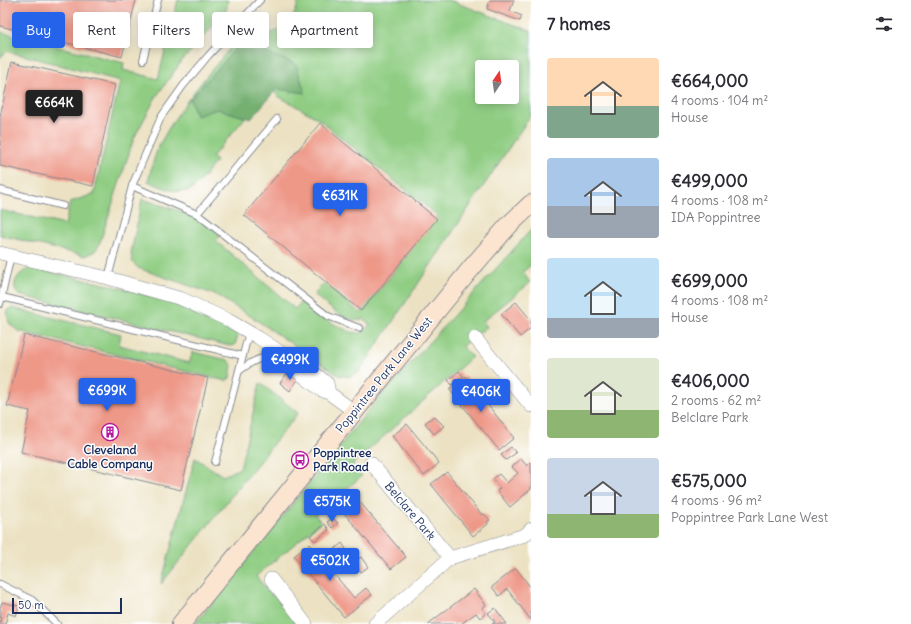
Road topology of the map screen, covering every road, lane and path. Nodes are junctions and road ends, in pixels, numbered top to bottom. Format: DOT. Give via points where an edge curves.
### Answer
graph roads {
  1 [pos="158,0"];
  2 [pos="260,0"];
  3 [pos="143,60"];
  4 [pos="277,118"];
  5 [pos="132,186"];
  6 [pos="0,190"];
  7 [pos="531,204"];
  8 [pos="63,206"];
  9 [pos="197,214"];
  10 [pos="5,254"];
  11 [pos="108,278"];
  12 [pos="2,297"];
  13 [pos="0,304"];
  14 [pos="359,328"];
  15 [pos="248,332"];
  16 [pos="475,338"];
  17 [pos="243,356"];
  18 [pos="289,362"];
  19 [pos="239,371"];
  20 [pos="531,406"];
  21 [pos="355,412"];
  22 [pos="215,462"];
  23 [pos="371,463"];
  24 [pos="531,528"];
  25 [pos="450,558"];
  26 [pos="271,579"];
  27 [pos="0,584"];
  28 [pos="57,624"];
  29 [pos="181,624"];
  30 [pos="306,624"];
  31 [pos="375,624"];
  1 -- 3 [label="lane"];
  2 -- 5 [label="lane" via="208,56 174,98 161,117"];
  4 -- 9 [label="lane"];
  5 -- 9 [label="lane"];
  5 -- 11 [label="lane"];
  6 -- 8 [label="lane"];
  7 -- 21 [label="street, Poppintree Park Lane West" via="486,251"];
  9 -- 14 [label="lane" via="328,316"];
  10 -- 11 [label="street"];
  10 -- 12 [label="lane"];
  11 -- 15 [label="street" via="182,299"];
  12 -- 13 [label="lane"];
  12 -- 17 [label="lane"];
  15 -- 17 [label="lane"];
  15 -- 18 [label="street"];
  16 -- 20 [label="street"];
  17 -- 19 [label="lane"];
  18 -- 19 [label="lane" via="272,358 253,360"];
  18 -- 21 [label="street" via="295,358 327,383 329,393"];
  19 -- 22 [label="lane"];
  21 -- 29 [label="street, Poppintree Park Lane West"];
  23 -- 25 [label="street, Belclare Park"];
  24 -- 25 [label="street" via="525,535"];
  25 -- 31 [label="street"];
  26 -- 30 [label="street"];
  27 -- 28 [label="lane" via="32,600"];
}
